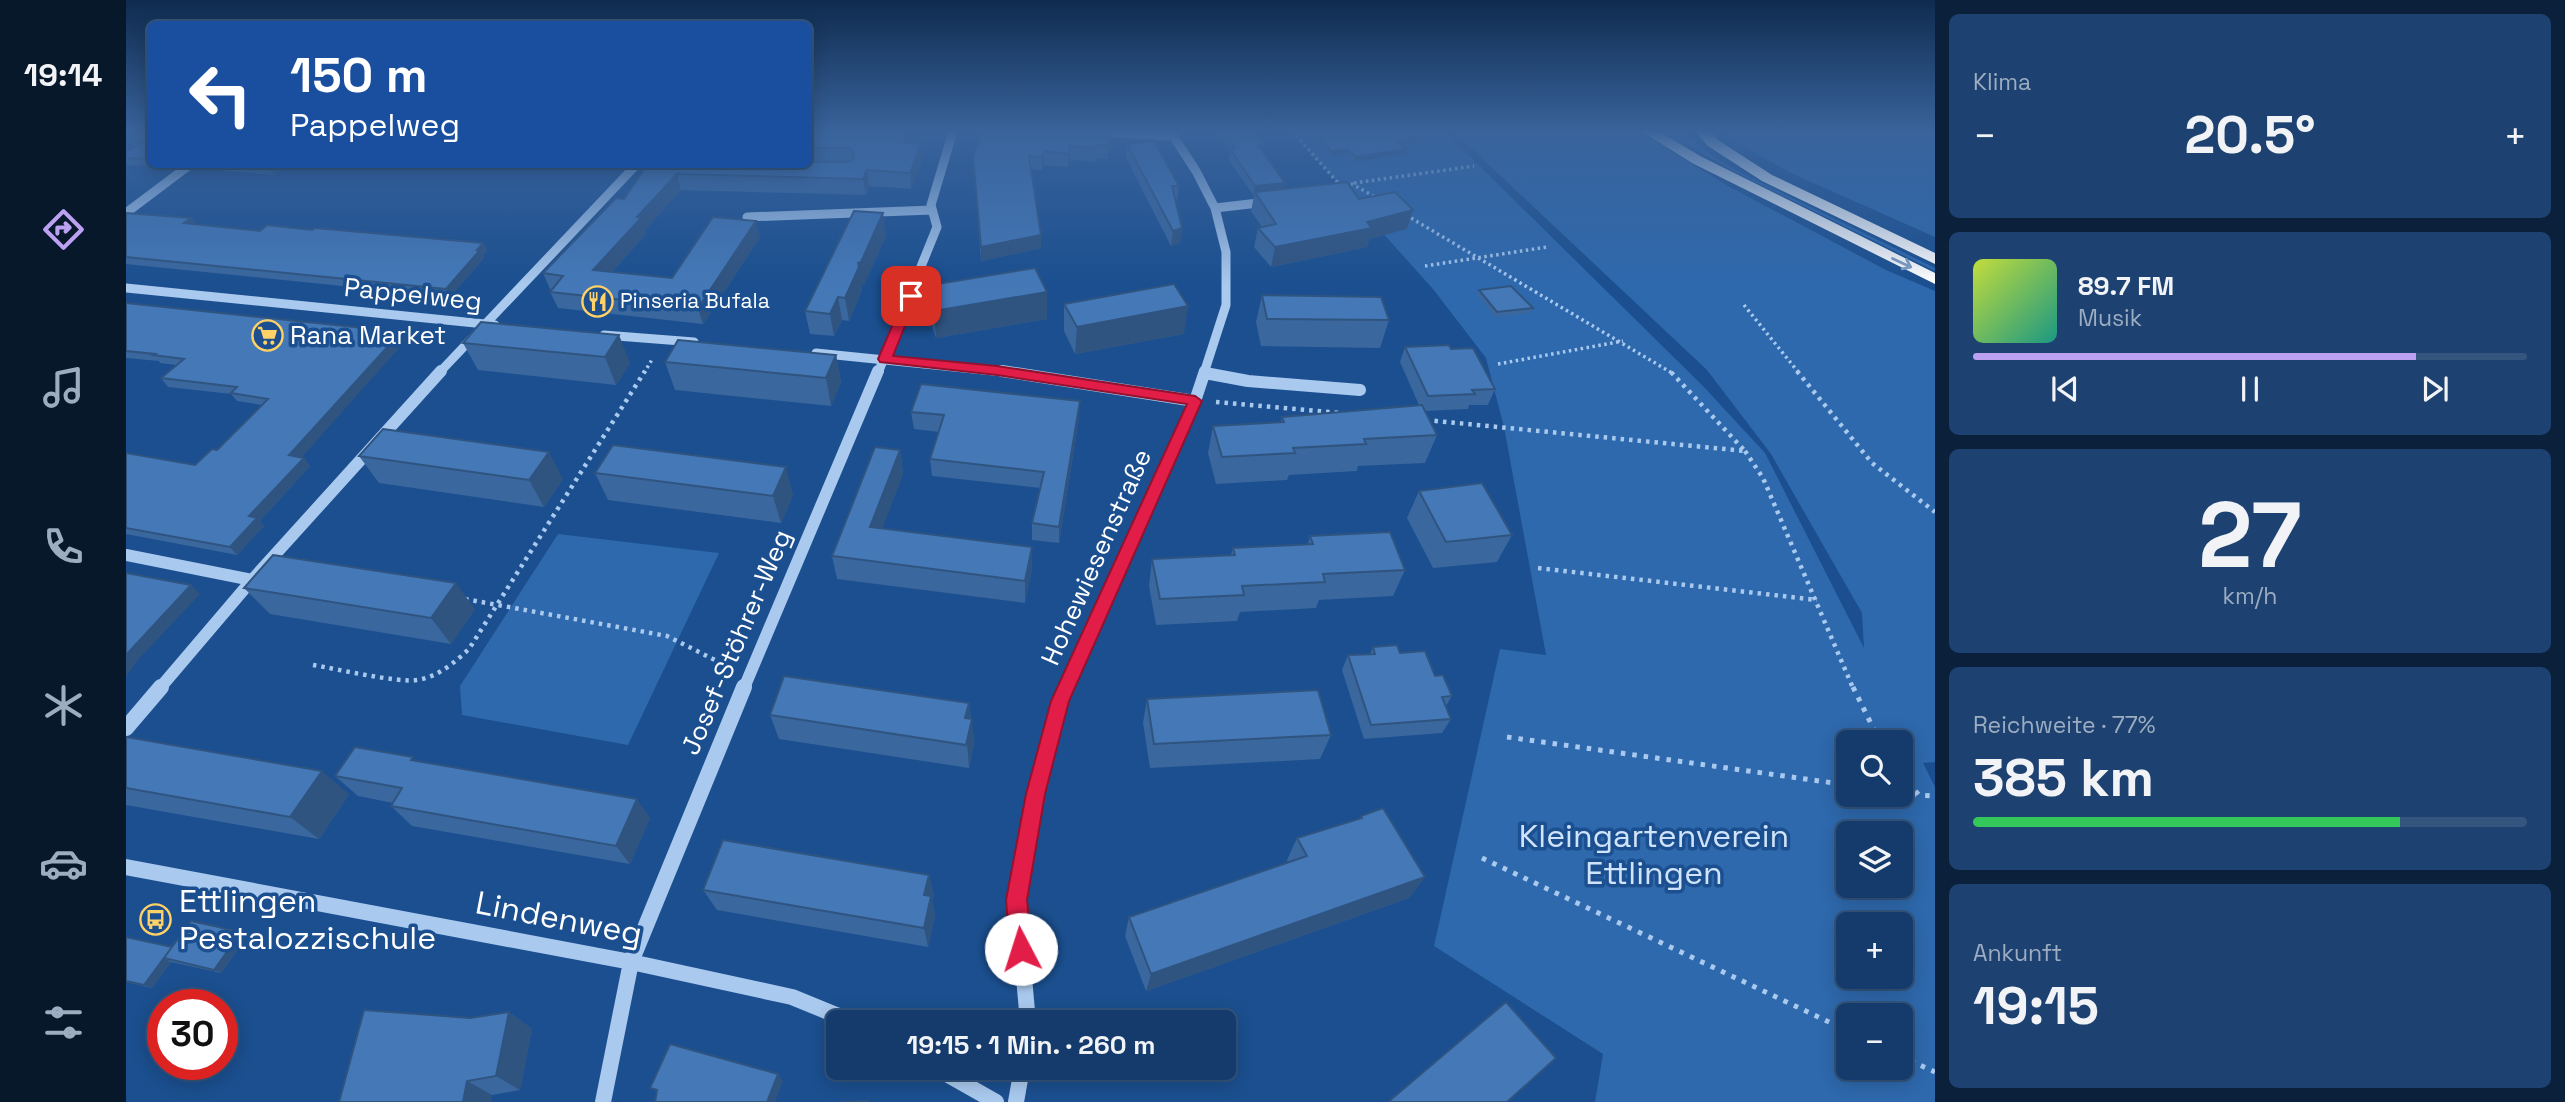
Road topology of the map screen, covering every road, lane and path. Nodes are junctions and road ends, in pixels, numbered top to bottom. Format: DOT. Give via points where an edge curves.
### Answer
graph roads {
  1 [pos="167,182"];
  2 [pos="624,182"];
  3 [pos="939,182"];
  4 [pos="1202,182"];
  5 [pos="1338,182"];
  6 [pos="1363,182"];
  7 [pos="1742,182"];
  8 [pos="1776,182"];
  9 [pos="1352,184"];
  10 [pos="1340,185"];
  11 [pos="1328,188"];
  12 [pos="1278,200"];
  13 [pos="1387,204"];
  14 [pos="1215,208"];
  15 [pos="932,210"];
  16 [pos="1399,211"];
  17 [pos="126,214"];
  18 [pos="747,218"];
  19 [pos="1547,247"];
  20 [pos="1482,257"];
  21 [pos="1935,259"];
  22 [pos="1425,266"];
  23 [pos="1935,279"];
  24 [pos="126,288"];
  25 [pos="1744,305"];
  26 [pos="483,324"];
  27 [pos="509,326"];
  28 [pos="587,333"];
  29 [pos="665,340"];
  30 [pos="1624,341"];
  31 [pos="703,343"];
  32 [pos="807,352"];
  33 [pos="885,359"];
  34 [pos="1498,364"];
  35 [pos="1205,373"];
  36 [pos="1360,390"];
  37 [pos="1195,401"];
  38 [pos="1342,413"];
  39 [pos="1423,420"];
  40 [pos="1745,451"];
  41 [pos="1935,512"];
  42 [pos="126,555"];
  43 [pos="1538,568"];
  44 [pos="252,580"];
  45 [pos="457,598"];
  46 [pos="1817,600"];
  47 [pos="498,605"];
  48 [pos="313,665"];
  49 [pos="749,677"];
  50 [pos="126,728"];
  51 [pos="1874,730"];
  52 [pos="1507,737"];
  53 [pos="1836,783"];
  54 [pos="1913,788"];
  55 [pos="1913,794"];
  56 [pos="1919,795"];
  57 [pos="1935,796"];
  58 [pos="1482,858"];
  59 [pos="126,867"];
  60 [pos="631,962"];
  61 [pos="1027,1010"];
  62 [pos="826,1011"];
  63 [pos="1836,1025"];
  64 [pos="1913,1062"];
  65 [pos="1935,1072"];
  66 [pos="957,1080"];
  67 [pos="1020,1080"];
  68 [pos="603,1102"];
  69 [pos="996,1102"];
  70 [pos="1016,1102"];
  1 -- 17 [label="street"];
  2 -- 26 [label="street"];
  3 -- 15 [label="street, Josef-Stöhrer-Weg"];
  4 -- 14 [label="street, Hohewiesenstraße"];
  5 -- 10 [label="path"];
  6 -- 9 [label="path"];
  7 -- 23 [label="highway, one-way"];
  8 -- 21 [label="highway"];
  9 -- 10 [label="path"];
  9 -- 13 [label="path"];
  10 -- 11 [label="path"];
  12 -- 14 [label="street"];
  14 -- 35 [label="street, Hohewiesenstraße" via="1226,252 1226,305"];
  15 -- 18 [label="street"];
  15 -- 33 [label="street, Josef-Stöhrer-Weg" via="937,227"];
  16 -- 20 [label="path"];
  19 -- 20 [label="path"];
  20 -- 22 [label="path"];
  20 -- 30 [label="path"];
  24 -- 26 [label="street, Pappelweg"];
  25 -- 41 [label="path" via="1872,463"];
  26 -- 27 [label="street, Pappelweg"];
  26 -- 44 [label="street"];
  28 -- 29 [label="street"];
  29 -- 31 [label="street"];
  29 -- 47 [label="path"];
  30 -- 34 [label="path"];
  30 -- 40 [label="path" via="1673,373"];
  32 -- 33 [label="street"];
  33 -- 37 [label="street" via="997,370"];
  33 -- 49 [label="street, Josef-Stöhrer-Weg"];
  35 -- 36 [label="street"];
  35 -- 37 [label="street, Hohewiesenstraße"];
  37 -- 38 [label="path"];
  37 -- 61 [label="street, Hohewiesenstraße" via="1060,701 1036,794 1017,900"];
  39 -- 40 [label="path"];
  40 -- 46 [label="path" via="1763,478"];
  42 -- 44 [label="street"];
  43 -- 46 [label="path"];
  44 -- 50 [label="street"];
  45 -- 47 [label="path"];
  46 -- 51 [label="path"];
  47 -- 48 [label="path" via="469,649 451,667 430,678 415,681"];
  47 -- 49 [label="path" via="667,636"];
  49 -- 60 [label="street, Josef-Stöhrer-Weg"];
  52 -- 53 [label="path"];
  54 -- 56 [label="path"];
  55 -- 56 [label="path"];
  56 -- 57 [label="path"];
  58 -- 63 [label="path"];
  59 -- 60 [label="street, Lindenweg"];
  60 -- 62 [label="street, Lindenweg" via="792,997"];
  60 -- 68 [label="street, Josef-Stöhrer-Weg"];
  64 -- 65 [label="path"];
  66 -- 69 [label="street"];
  67 -- 70 [label="street"];
}
